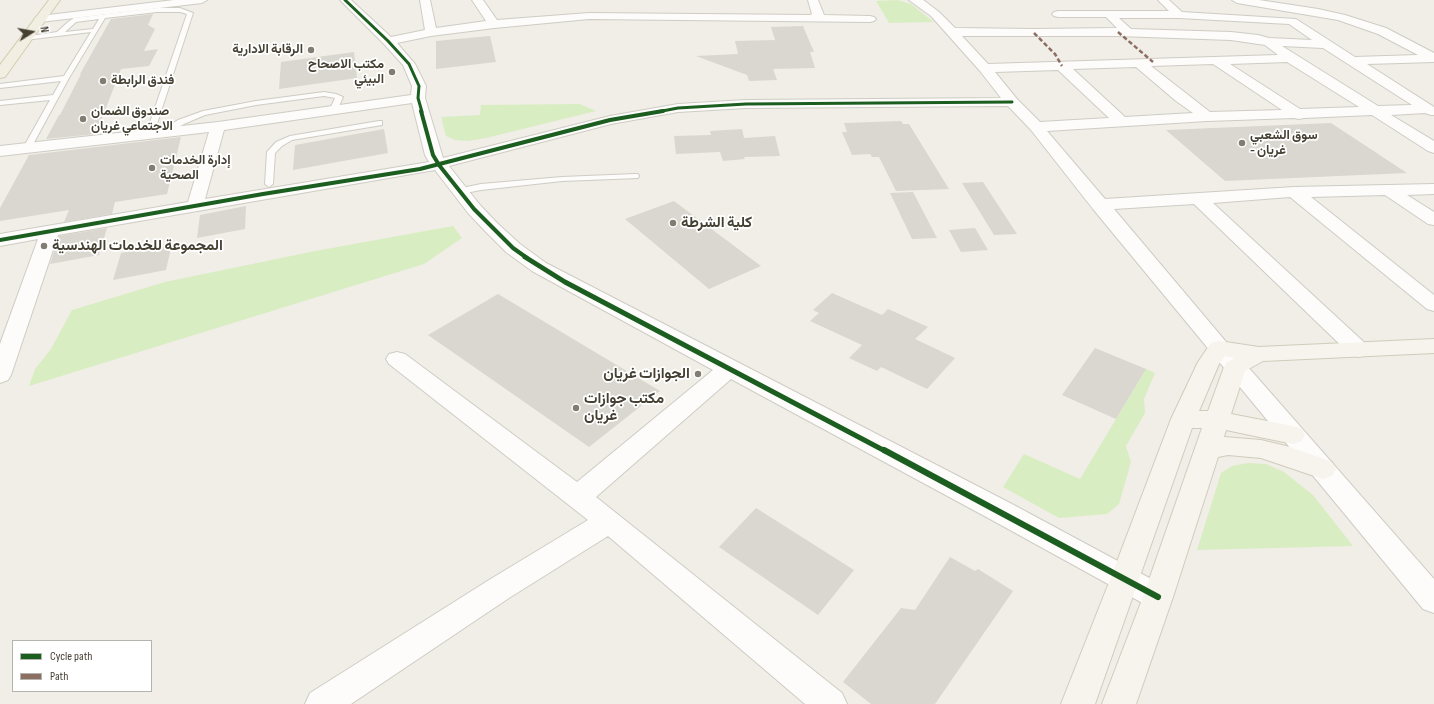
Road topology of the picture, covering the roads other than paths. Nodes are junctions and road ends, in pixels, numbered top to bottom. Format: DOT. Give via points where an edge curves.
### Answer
graph roads {
  1 [pos="55,0"];
  2 [pos="202,0"];
  3 [pos="345,0"];
  4 [pos="425,0"];
  5 [pos="477,0"];
  6 [pos="813,0"];
  7 [pos="914,0"];
  8 [pos="1162,0"];
  9 [pos="1237,0"];
  10 [pos="1252,2"];
  11 [pos="1099,5"];
  12 [pos="1058,14"];
  13 [pos="1109,14"];
  14 [pos="1179,15"];
  15 [pos="103,17"];
  16 [pos="40,18"];
  17 [pos="812,18"];
  18 [pos="1256,18"];
  19 [pos="870,19"];
  20 [pos="494,24"];
  21 [pos="96,30"];
  22 [pos="431,32"];
  23 [pos="951,32"];
  24 [pos="1127,32"];
  25 [pos="59,34"];
  26 [pos="25,38"];
  27 [pos="388,41"];
  28 [pos="1270,42"];
  29 [pos="1326,44"];
  30 [pos="1290,58"];
  31 [pos="1434,58"];
  32 [pos="1217,60"];
  33 [pos="1354,61"];
  34 [pos="1139,63"];
  35 [pos="1062,66"];
  36 [pos="984,68"];
  37 [pos="0,74"];
  38 [pos="66,78"];
  39 [pos="0,86"];
  40 [pos="56,97"];
  41 [pos="418,98"];
  42 [pos="1008,98"];
  43 [pos="0,103"];
  44 [pos="334,109"];
  45 [pos="1431,111"];
  46 [pos="1374,112"];
  47 [pos="1299,115"];
  48 [pos="1207,117"];
  49 [pos="379,123"];
  50 [pos="1122,123"];
  51 [pos="218,126"];
  52 [pos="1036,127"];
  53 [pos="156,133"];
  54 [pos="28,148"];
  55 [pos="1434,148"];
  56 [pos="0,151"];
  57 [pos="436,160"];
  58 [pos="635,176"];
  59 [pos="270,184"];
  60 [pos="1387,189"];
  61 [pos="1434,189"];
  62 [pos="460,191"];
  63 [pos="1294,192"];
  64 [pos="1198,198"];
  65 [pos="197,201"];
  66 [pos="1099,205"];
  67 [pos="1434,220"];
  68 [pos="0,229"];
  69 [pos="50,231"];
  70 [pos="0,240"];
  71 [pos="1434,304"];
  72 [pos="1434,346"];
  73 [pos="1359,350"];
  74 [pos="1227,357"];
  75 [pos="397,359"];
  76 [pos="728,369"];
  77 [pos="0,375"];
  78 [pos="1183,419"];
  79 [pos="1217,420"];
  80 [pos="1293,435"];
  81 [pos="1208,449"];
  82 [pos="1322,470"];
  83 [pos="578,497"];
  84 [pos="609,521"];
  85 [pos="1125,580"];
  86 [pos="1158,597"];
  87 [pos="1434,600"];
  88 [pos="322,704"];
  89 [pos="830,704"];
  90 [pos="1078,704"];
  91 [pos="1119,704"];
  1 -- 16 [label="main road"];
  2 -- 16 [label="street"];
  3 -- 27 [label="street"];
  4 -- 22 [label="street"];
  5 -- 20 [label="street"];
  6 -- 17 [label="street" via="818,15"];
  7 -- 23 [label="street" via="935,14"];
  8 -- 14 [label="street"];
  9 -- 10 [label="street"];
  10 -- 18 [label="street"];
  10 -- 31 [label="street" via="1340,18 1382,31"];
  11 -- 13 [label="street"];
  12 -- 13 [label="street"];
  13 -- 14 [label="street"];
  13 -- 24 [label="street"];
  14 -- 18 [label="street"];
  15 -- 21 [label="lane"];
  15 -- 25 [label="lane" via="74,20"];
  15 -- 53 [label="lane" via="158,10 180,10 190,13"];
  16 -- 26 [label="main road"];
  17 -- 19 [label="street"];
  17 -- 20 [label="street" via="591,11"];
  18 -- 29 [label="street" via="1296,22"];
  20 -- 22 [label="street"];
  21 -- 25 [label="lane"];
  21 -- 38 [label="lane"];
  22 -- 27 [label="street"];
  23 -- 24 [label="street"];
  23 -- 36 [label="street"];
  24 -- 28 [label="street" via="1237,36"];
  25 -- 26 [label="lane"];
  26 -- 37 [label="main road"];
  27 -- 41 [label="street" via="409,64 419,86"];
  28 -- 29 [label="street"];
  28 -- 30 [label="street"];
  29 -- 33 [label="street"];
  30 -- 32 [label="street"];
  30 -- 46 [label="street"];
  31 -- 33 [label="street"];
  32 -- 34 [label="street"];
  32 -- 47 [label="street"];
  33 -- 45 [label="street"];
  34 -- 35 [label="street"];
  34 -- 48 [label="street"];
  35 -- 36 [label="street"];
  35 -- 50 [label="street"];
  36 -- 42 [label="street"];
  38 -- 39 [label="lane"];
  38 -- 40 [label="lane"];
  40 -- 43 [label="lane"];
  40 -- 54 [label="lane"];
  41 -- 44 [label="street"];
  41 -- 57 [label="street"];
  42 -- 52 [label="street"];
  42 -- 57 [label="street" via="746,100 639,114"];
  44 -- 51 [label="street"];
  44 -- 53 [label="lane" via="339,97 334,95 264,102 204,113"];
  45 -- 46 [label="street"];
  46 -- 47 [label="street"];
  46 -- 55 [label="street"];
  47 -- 48 [label="street"];
  48 -- 50 [label="street"];
  49 -- 59 [label="lane" via="290,138 279,144 271,152"];
  50 -- 52 [label="street"];
  51 -- 53 [label="street"];
  51 -- 65 [label="street"];
  52 -- 66 [label="street"];
  53 -- 54 [label="street"];
  54 -- 56 [label="street"];
  57 -- 59 [label="street" via="375,166"];
  57 -- 62 [label="street"];
  57 -- 65 [label="street"];
  58 -- 62 [label="lane" via="547,180"];
  59 -- 65 [label="street"];
  60 -- 61 [label="street"];
  60 -- 63 [label="street"];
  60 -- 67 [label="street"];
  62 -- 76 [label="street" via="491,228 539,267"];
  63 -- 64 [label="street"];
  63 -- 71 [label="street"];
  64 -- 66 [label="street"];
  64 -- 73 [label="street"];
  65 -- 68 [label="street"];
  65 -- 69 [label="street"];
  66 -- 74 [label="street"];
  69 -- 70 [label="street"];
  69 -- 77 [label="street"];
  72 -- 73 [label="main road"];
  73 -- 74 [label="main road"];
  74 -- 78 [label="main road" via="1209,362"];
  74 -- 79 [label="main road"];
  74 -- 80 [label="street"];
  75 -- 83 [label="street"];
  76 -- 83 [label="street"];
  76 -- 85 [label="street" via="1000,511"];
  78 -- 79 [label="main road"];
  78 -- 85 [label="main road"];
  79 -- 80 [label="main road"];
  79 -- 81 [label="main road"];
  80 -- 82 [label="street"];
  81 -- 82 [label="main road" via="1228,446 1261,448"];
  81 -- 86 [label="main road"];
  82 -- 87 [label="street"];
  83 -- 84 [label="street"];
  84 -- 88 [label="street"];
  84 -- 89 [label="street"];
  85 -- 86 [label="street"];
  85 -- 90 [label="main road"];
  86 -- 91 [label="main road"];
}
